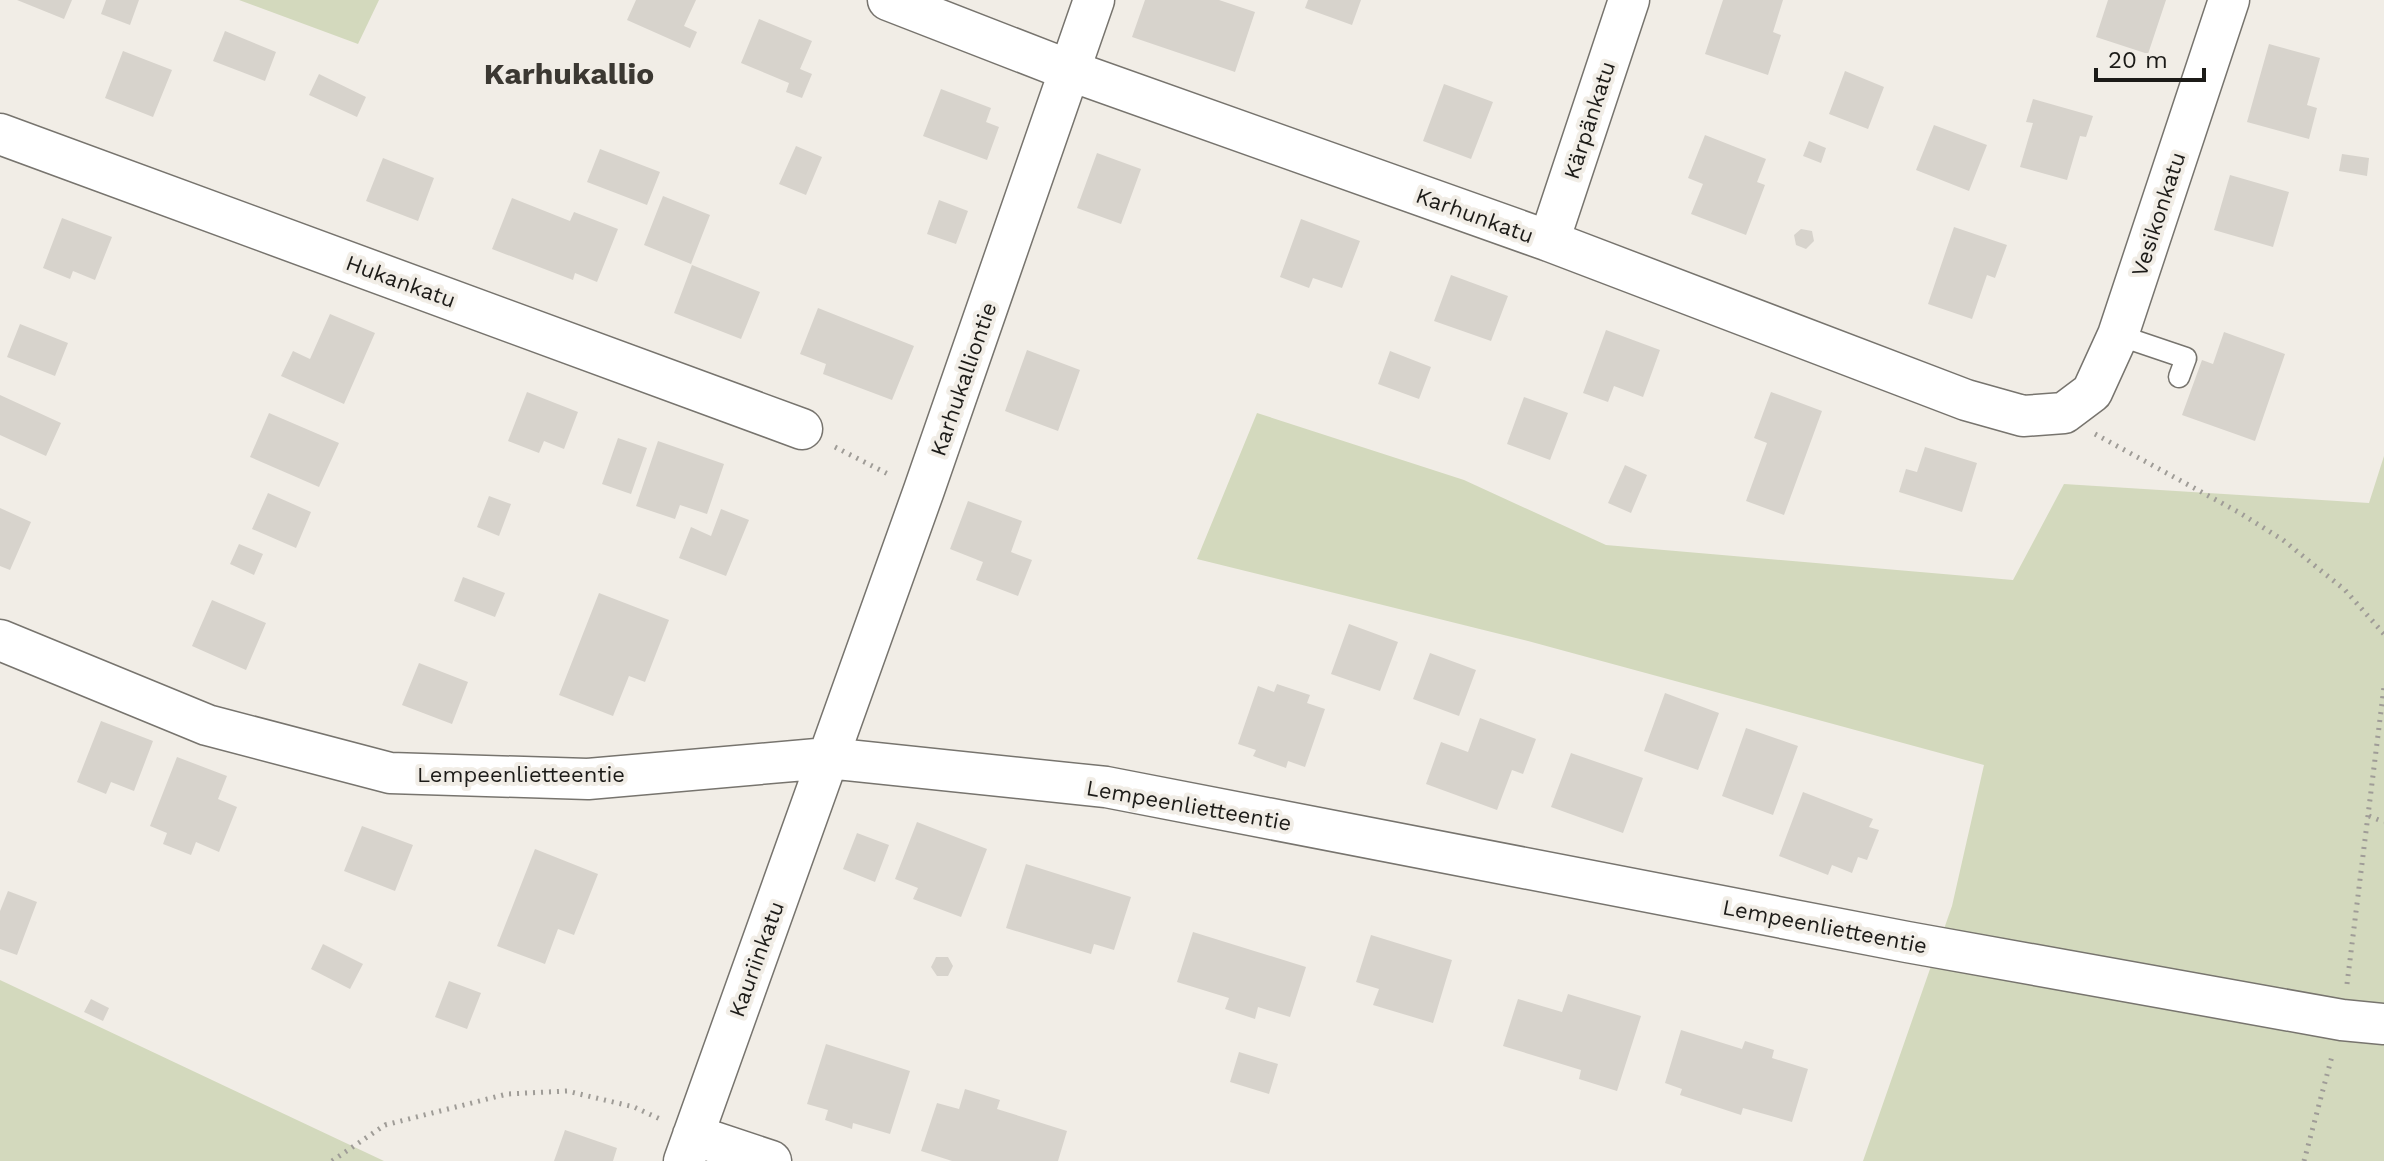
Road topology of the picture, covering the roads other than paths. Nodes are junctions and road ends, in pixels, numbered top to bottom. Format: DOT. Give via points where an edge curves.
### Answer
graph roads {
  1 [pos="888,0"];
  2 [pos="1094,0"];
  3 [pos="1629,0"];
  4 [pos="2229,0"];
  5 [pos="1071,71"];
  6 [pos="0,134"];
  7 [pos="1549,241"];
  8 [pos="2118,335"];
  9 [pos="2179,377"];
  10 [pos="2064,413"];
  11 [pos="802,429"];
  12 [pos="0,640"];
  13 [pos="828,758"];
  14 [pos="2384,1024"];
  15 [pos="689,1148"];
  16 [pos="771,1161"];
  1 -- 5 [label="street, Karhunkatu"];
  2 -- 5 [label="street, Karhukalliontie"];
  3 -- 7 [label="street, Kärpänkatu"];
  4 -- 8 [label="street, Vesikonkatu"];
  5 -- 7 [label="street, Karhunkatu"];
  5 -- 13 [label="street, Karhukalliontie"];
  6 -- 11 [label="street, Hukankatu"];
  7 -- 10 [label="street, Karhunkatu" via="1966,400 2023,416"];
  8 -- 9 [label="lane" via="2186,358"];
  8 -- 10 [label="street, Vesikonkatu" via="2092,392"];
  12 -- 13 [label="street, Lempeenlietteentie" via="207,725 390,773 588,779"];
  13 -- 14 [label="street, Lempeenlietteentie" via="1106,787 1907,942"];
  13 -- 15 [label="street, Kauriinkatu"];
  15 -- 16 [label="street"];
}
